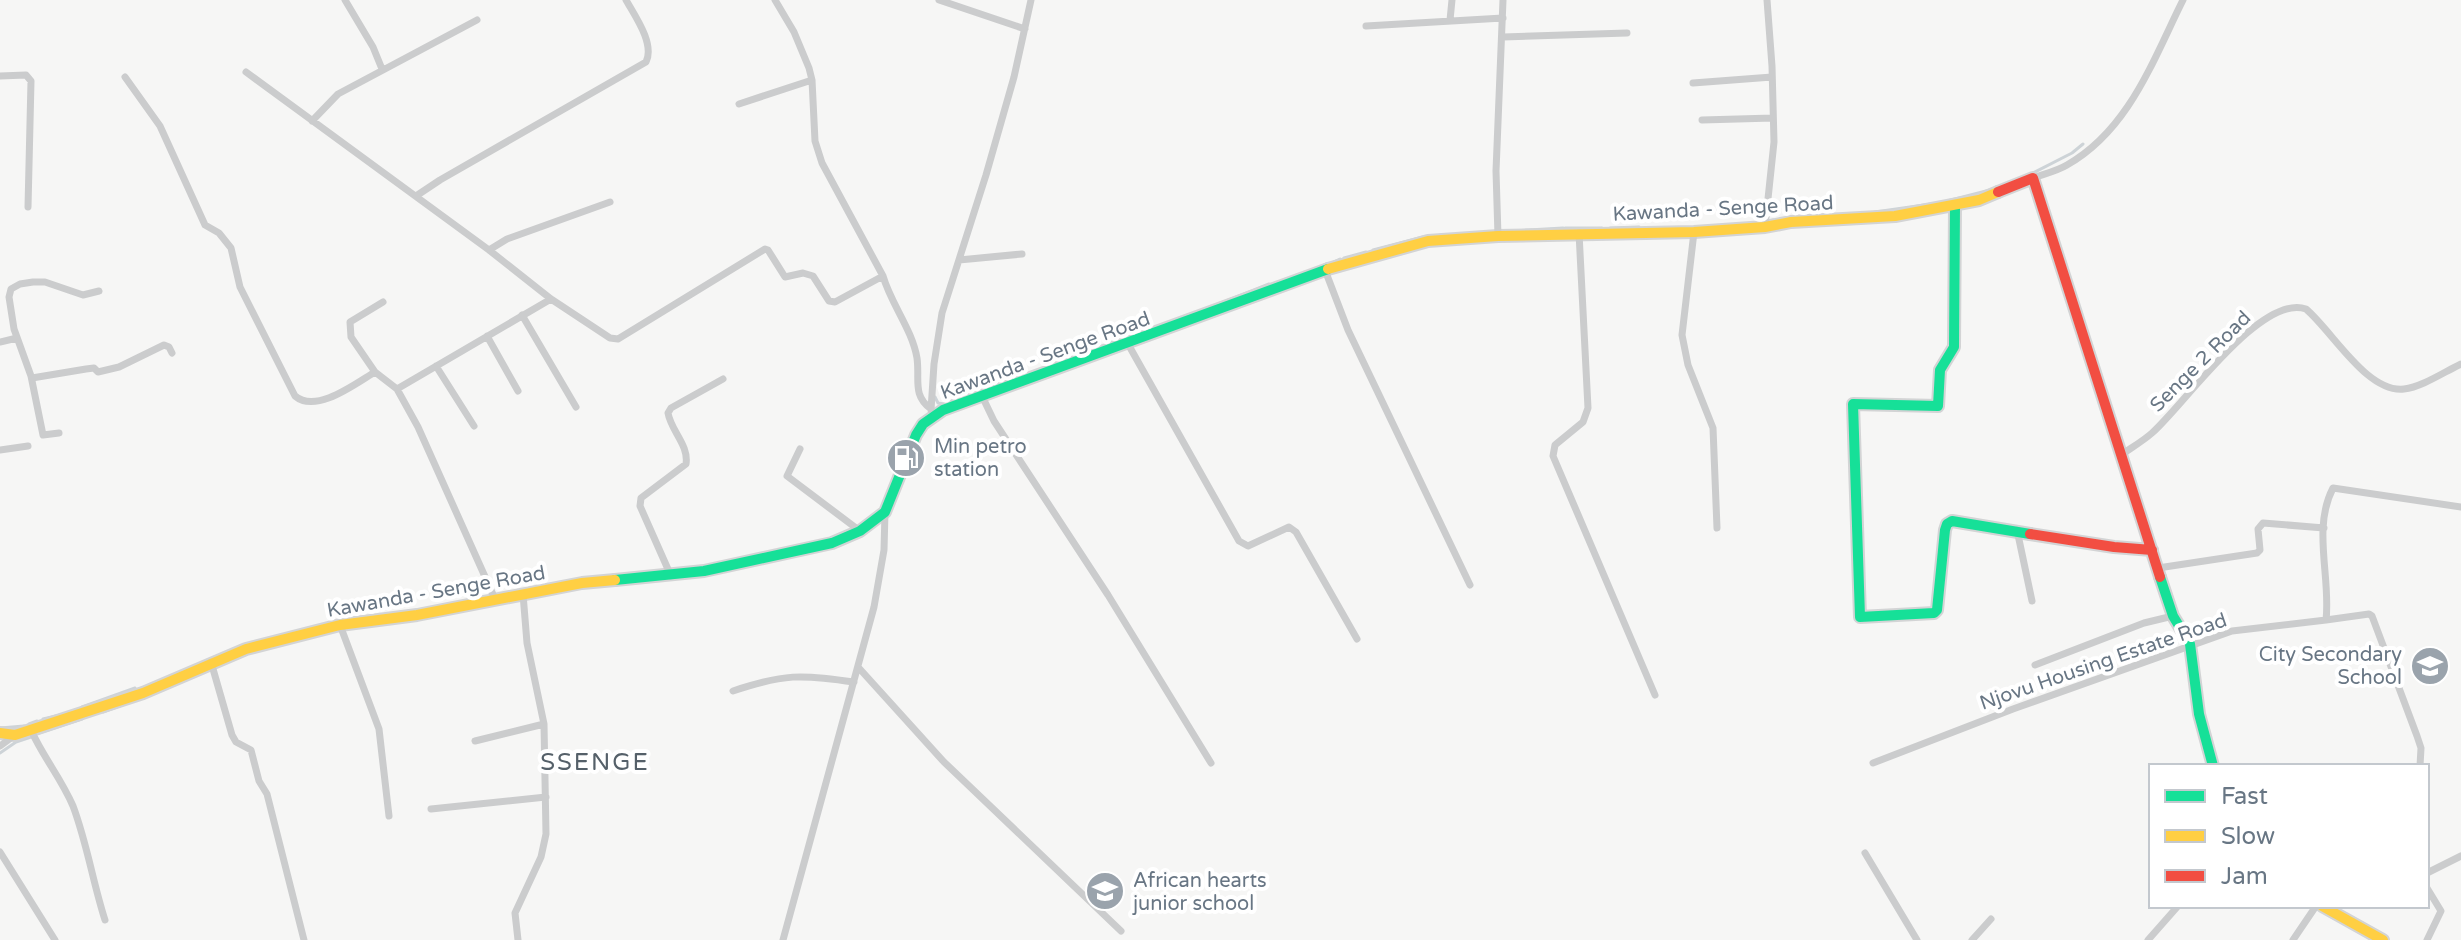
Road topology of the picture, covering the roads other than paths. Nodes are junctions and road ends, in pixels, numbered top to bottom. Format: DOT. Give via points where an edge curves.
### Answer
graph roads {
  1 [pos="345,0"];
  2 [pos="626,0"];
  3 [pos="775,0"];
  4 [pos="939,0"];
  5 [pos="1031,0"];
  6 [pos="1452,0"];
  7 [pos="1503,0"];
  8 [pos="1767,0"];
  9 [pos="2183,0"];
  10 [pos="1503,18"];
  11 [pos="477,20"];
  12 [pos="1450,20"];
  13 [pos="1366,26"];
  14 [pos="1025,29"];
  15 [pos="1627,33"];
  16 [pos="1503,37"];
  17 [pos="382,69"];
  18 [pos="246,72"];
  19 [pos="0,76"];
  20 [pos="125,77"];
  21 [pos="1772,77"];
  22 [pos="812,80"];
  23 [pos="1693,83"];
  24 [pos="739,104"];
  25 [pos="1773,118"];
  26 [pos="1702,120"];
  27 [pos="312,121"];
  28 [pos="2033,178"];
  29 [pos="416,196"];
  30 [pos="610,202"];
  31 [pos="1955,206"];
  32 [pos="28,207"];
  33 [pos="1765,227"];
  34 [pos="1694,232"];
  35 [pos="1579,233"];
  36 [pos="1498,236"];
  37 [pos="489,250"];
  38 [pos="1022,254"];
  39 [pos="959,260"];
  40 [pos="1325,270"];
  41 [pos="883,276"];
  42 [pos="99,291"];
  43 [pos="551,299"];
  44 [pos="383,302"];
  45 [pos="522,315"];
  46 [pos="487,336"];
  47 [pos="17,338"];
  48 [pos="0,342"];
  49 [pos="1128,344"];
  50 [pos="172,353"];
  51 [pos="2461,364"];
  52 [pos="436,366"];
  53 [pos="375,372"];
  54 [pos="32,378"];
  55 [pos="723,379"];
  56 [pos="397,389"];
  57 [pos="518,391"];
  58 [pos="982,396"];
  59 [pos="576,407"];
  60 [pos="932,412"];
  61 [pos="474,426"];
  62 [pos="59,433"];
  63 [pos="28,446"];
  64 [pos="800,449"];
  65 [pos="0,450"];
  66 [pos="2121,455"];
  67 [pos="2461,507"];
  68 [pos="885,512"];
  69 [pos="1717,528"];
  70 [pos="2324,528"];
  71 [pos="2017,530"];
  72 [pos="860,531"];
  73 [pos="2152,550"];
  74 [pos="2158,568"];
  75 [pos="671,576"];
  76 [pos="1470,585"];
  77 [pos="523,594"];
  78 [pos="495,599"];
  79 [pos="2032,601"];
  80 [pos="2173,616"];
  81 [pos="2326,620"];
  82 [pos="340,625"];
  83 [pos="1357,639"];
  84 [pos="2190,644"];
  85 [pos="211,662"];
  86 [pos="2035,665"];
  87 [pos="858,667"];
  88 [pos="854,682"];
  89 [pos="733,691"];
  90 [pos="1655,695"];
  91 [pos="544,724"];
  92 [pos="31,730"];
  93 [pos="0,733"];
  94 [pos="15,735"];
  95 [pos="475,741"];
  96 [pos="0,746"];
  97 [pos="1211,763"];
  98 [pos="1873,763"];
  99 [pos="2212,764"];
  100 [pos="2420,764"];
  101 [pos="546,797"];
  102 [pos="431,809"];
  103 [pos="389,816"];
  104 [pos="0,852"];
  105 [pos="1865,853"];
  106 [pos="2461,856"];
  107 [pos="2429,872"];
  108 [pos="2429,891"];
  109 [pos="2176,908"];
  110 [pos="2317,908"];
  111 [pos="2323,908"];
  112 [pos="1991,919"];
  113 [pos="105,920"];
  114 [pos="1121,931"];
  115 [pos="55,940"];
  116 [pos="304,940"];
  117 [pos="518,940"];
  118 [pos="783,940"];
  119 [pos="1917,940"];
  120 [pos="1972,940"];
  121 [pos="2148,940"];
  122 [pos="2293,940"];
  123 [pos="2383,940"];
  124 [pos="2427,940"];
  1 -- 17 [label="street"];
  2 -- 29 [label="street" via="648,47 646,62"];
  3 -- 22 [label="street"];
  4 -- 14 [label="street"];
  5 -- 14 [label="street"];
  6 -- 12 [label="street"];
  7 -- 10 [label="street"];
  8 -- 21 [label="street"];
  9 -- 28 [label="street" via="2117,123 2066,167"];
  10 -- 12 [label="street"];
  10 -- 16 [label="street"];
  11 -- 17 [label="street"];
  12 -- 13 [label="street"];
  14 -- 39 [label="street"];
  15 -- 16 [label="street"];
  16 -- 36 [label="street"];
  17 -- 27 [label="street" via="338,94"];
  18 -- 27 [label="street"];
  19 -- 32 [label="street" via="26,75 31,81"];
  20 -- 53 [label="street" via="160,126 205,225 231,248 240,287 295,396 314,402"];
  21 -- 23 [label="street"];
  21 -- 25 [label="street"];
  22 -- 24 [label="street"];
  22 -- 41 [label="street" via="815,141 822,163"];
  25 -- 26 [label="street"];
  25 -- 33 [label="street"];
  27 -- 29 [label="street"];
  28 -- 31 [label="street, Kawanda - Senge Road"];
  28 -- 66 [label="street"];
  29 -- 37 [label="street"];
  30 -- 37 [label="street"];
  31 -- 33 [label="street, Kawanda - Senge Road"];
  31 -- 71 [label="street" via="1954,347 1940,370 1938,406 1853,404 1860,617 1937,610 1950,522"];
  33 -- 34 [label="street, Kawanda - Senge Road"];
  34 -- 35 [label="street, Kawanda - Senge Road"];
  34 -- 69 [label="street" via="1682,335 1713,428"];
  35 -- 36 [label="street, Kawanda - Senge Road"];
  35 -- 90 [label="street" via="1588,408 1583,422 1555,445 1553,456"];
  36 -- 40 [label="street, Kawanda - Senge Road" via="1428,241"];
  37 -- 43 [label="street"];
  38 -- 39 [label="street"];
  39 -- 60 [label="street" via="942,313"];
  40 -- 49 [label="street, Kawanda - Senge Road"];
  40 -- 76 [label="street" via="1348,330"];
  41 -- 43 [label="street" via="829,301 813,276 785,277 765,249 618,339"];
  41 -- 60 [label="street" via="913,342 919,400"];
  42 -- 47 [label="street" via="83,295 45,282 11,289"];
  43 -- 45 [label="street"];
  44 -- 53 [label="street" via="354,318 348,328"];
  45 -- 46 [label="street"];
  45 -- 59 [label="street"];
  46 -- 52 [label="street"];
  46 -- 57 [label="street"];
  47 -- 48 [label="street"];
  47 -- 54 [label="street"];
  49 -- 58 [label="street, Kawanda - Senge Road"];
  49 -- 83 [label="street" via="1239,541 1248,546 1282,529 1296,532"];
  50 -- 54 [label="street" via="164,345 119,367"];
  51 -- 66 [label="street, Senge 2 Road" via="2409,388 2390,389 2367,375 2306,309 2289,307 2268,315 2243,335 2152,433"];
  52 -- 56 [label="street"];
  52 -- 61 [label="street"];
  53 -- 56 [label="street"];
  54 -- 62 [label="street" via="43,435"];
  55 -- 75 [label="street" via="671,408 669,421 685,450 686,464 641,498"];
  56 -- 78 [label="street"];
  58 -- 60 [label="street, Kawanda - Senge Road"];
  58 -- 97 [label="street"];
  60 -- 68 [label="street, Kawanda - Senge Road" via="916,435"];
  63 -- 65 [label="street"];
  64 -- 72 [label="street" via="787,476"];
  66 -- 73 [label="street"];
  67 -- 70 [label="street" via="2335,488"];
  68 -- 72 [label="street, Kawanda - Senge Road"];
  68 -- 87 [label="street" via="884,550"];
  70 -- 74 [label="street" via="2263,523 2257,553"];
  70 -- 81 [label="street"];
  71 -- 73 [label="street"];
  71 -- 79 [label="street"];
  72 -- 75 [label="street, Kawanda - Senge Road" via="818,547"];
  73 -- 74 [label="street"];
  74 -- 80 [label="street"];
  75 -- 77 [label="street, Kawanda - Senge Road"];
  77 -- 78 [label="street, Kawanda - Senge Road"];
  77 -- 91 [label="street"];
  78 -- 82 [label="street, Kawanda - Senge Road"];
  80 -- 84 [label="street"];
  80 -- 86 [label="street"];
  81 -- 84 [label="street, Njovu Housing Estate Road" via="2232,631"];
  81 -- 100 [label="street, Njovu Housing Estate Road" via="2372,616 2421,748"];
  82 -- 85 [label="street, Kawanda - Senge Road"];
  82 -- 103 [label="street" via="379,729"];
  84 -- 98 [label="street, Njovu Housing Estate Road"];
  84 -- 99 [label="street" via="2199,714"];
  85 -- 92 [label="street, Kawanda - Senge Road" via="143,693"];
  85 -- 116 [label="street" via="232,735 251,750 267,794"];
  87 -- 88 [label="street"];
  87 -- 114 [label="street" via="944,762"];
  88 -- 89 [label="street" via="798,675"];
  88 -- 118 [label="street"];
  91 -- 95 [label="street"];
  91 -- 101 [label="street"];
  92 -- 94 [label="street, Kawanda - Senge Road"];
  92 -- 113 [label="street" via="74,809"];
  93 -- 94 [label="street, Kawanda - Senge Road"];
  94 -- 96 [label="street"];
  101 -- 102 [label="street"];
  101 -- 117 [label="street" via="541,857 515,913"];
  104 -- 115 [label="street"];
  105 -- 119 [label="street"];
  106 -- 107 [label="street"];
  108 -- 124 [label="street" via="2441,911"];
  109 -- 121 [label="street"];
  110 -- 122 [label="street"];
  111 -- 123 [label="street"];
  112 -- 120 [label="street"];
}
